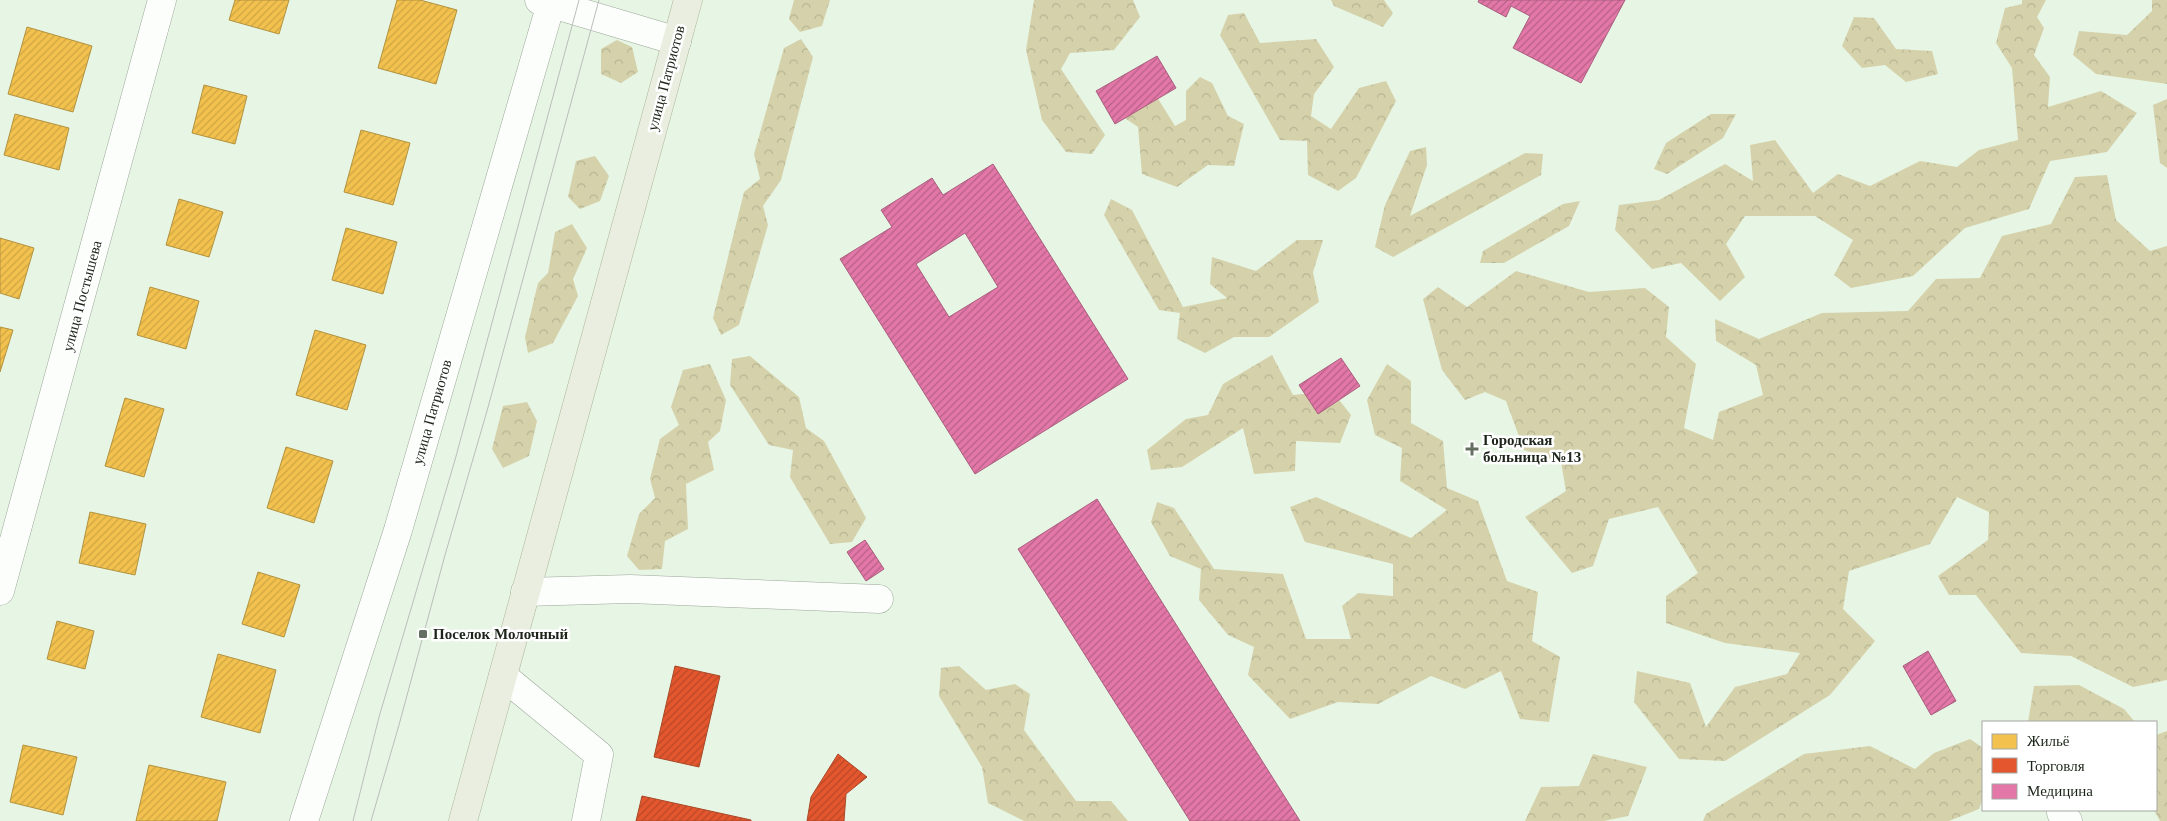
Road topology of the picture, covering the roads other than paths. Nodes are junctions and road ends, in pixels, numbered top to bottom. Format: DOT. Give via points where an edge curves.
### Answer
graph roads {
  1 [pos="162,0"];
  2 [pos="688,0"];
  3 [pos="547,1"];
  4 [pos="677,41"];
  5 [pos="0,591"];
  6 [pos="525,592"];
  7 [pos="879,599"];
  8 [pos="503,676"];
  9 [pos="304,821"];
  10 [pos="463,821"];
  11 [pos="586,821"];
  1 -- 5 [label="street, улица Постышева"];
  2 -- 4 [label="main road, улица Патриотов"];
  3 -- 4 [label="street"];
  3 -- 9 [label="street, улица Патриотов" via="398,530"];
  4 -- 6 [label="main road, улица Патриотов"];
  6 -- 7 [label="street" via="630,589"];
  6 -- 8 [label="main road, улица Патриотов"];
  8 -- 10 [label="main road, улица Патриотов"];
  8 -- 11 [label="street" via="599,755"];
}
